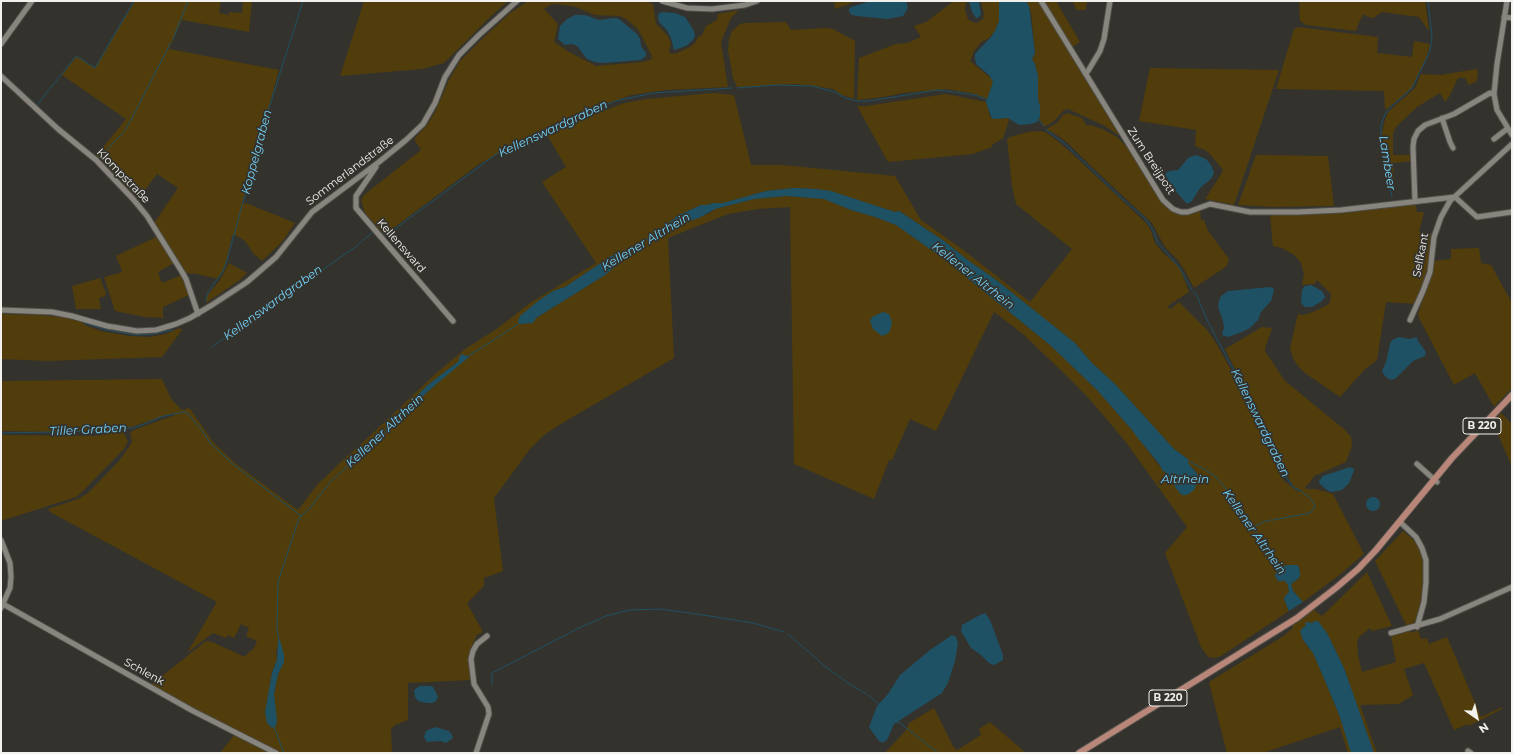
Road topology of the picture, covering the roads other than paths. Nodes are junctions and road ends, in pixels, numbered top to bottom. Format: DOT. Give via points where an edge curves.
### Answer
graph roads {
  1 [pos="32,1"];
  2 [pos="517,1"];
  3 [pos="662,1"];
  4 [pos="757,1"];
  5 [pos="1041,1"];
  6 [pos="1110,1"];
  7 [pos="1507,1"];
  8 [pos="1504,17"];
  9 [pos="1512,18"];
  10 [pos="1,44"];
  11 [pos="1085,73"];
  12 [pos="1,76"];
  13 [pos="1494,94"];
  14 [pos="1442,118"];
  15 [pos="1507,129"];
  16 [pos="1512,135"];
  17 [pos="1494,139"];
  18 [pos="1512,144"];
  19 [pos="1454,148"];
  20 [pos="379,162"];
  21 [pos="1455,197"];
  22 [pos="1415,201"];
  23 [pos="1512,212"];
  24 [pos="1,310"];
  25 [pos="198,314"];
  26 [pos="1410,320"];
  27 [pos="453,321"];
  28 [pos="1512,395"];
  29 [pos="1417,464"];
  30 [pos="1436,481"];
  31 [pos="1400,522"];
  32 [pos="1,540"];
  33 [pos="1512,587"];
  34 [pos="2,606"];
  35 [pos="1417,627"];
  36 [pos="1391,633"];
  37 [pos="487,636"];
  38 [pos="276,753"];
  39 [pos="476,753"];
  40 [pos="1079,753"];
  1 -- 10 [label="street"];
  2 -- 20 [label="street, Sommerlandstraße" via="479,35 452,65 423,124"];
  3 -- 4 [label="street" via="688,8 712,9"];
  5 -- 11 [label="street, Zum Breijpott"];
  6 -- 11 [label="street" via="1100,51"];
  7 -- 8 [label="street"];
  8 -- 9 [label="street"];
  8 -- 13 [label="street"];
  11 -- 22 [label="street, Zum Breijpott" via="1163,200 1178,211 1188,212 1210,204 1250,212 1298,212 1341,210"];
  12 -- 25 [label="street, Klompstraße" via="96,160 133,199 147,216 186,279"];
  13 -- 14 [label="street" via="1490,93"];
  13 -- 15 [label="street" via="1497,110"];
  14 -- 19 [label="street"];
  14 -- 22 [label="street" via="1425,125 1414,139"];
  15 -- 16 [label="street"];
  15 -- 17 [label="street"];
  18 -- 21 [label="street, Selfkant"];
  20 -- 25 [label="street, Sommerlandstraße" via="312,212 276,257 259,272"];
  20 -- 27 [label="street, Kellensward" via="356,196 356,208"];
  21 -- 22 [label="street, Zum Breijpott"];
  21 -- 23 [label="street" via="1477,217"];
  21 -- 26 [label="street, Selfkant" via="1450,201 1437,226 1430,272"];
  24 -- 25 [label="street, Sommerlandstraße" via="52,312 137,331 156,330"];
  28 -- 30 [label="main road, B 220"];
  29 -- 30 [label="street"];
  30 -- 31 [label="main road, B 220"];
  31 -- 35 [label="street" via="1416,537 1426,560 1424,602"];
  31 -- 40 [label="main road, B 220" via="1358,569 1324,598 1257,643"];
  32 -- 34 [label="street, Schlenk" via="10,563 11,577 10,588"];
  33 -- 35 [label="street"];
  34 -- 38 [label="street, Schlenk" via="193,711"];
  35 -- 36 [label="street"];
  37 -- 39 [label="street" via="477,644 471,660 474,684 488,707 489,714"];
}
